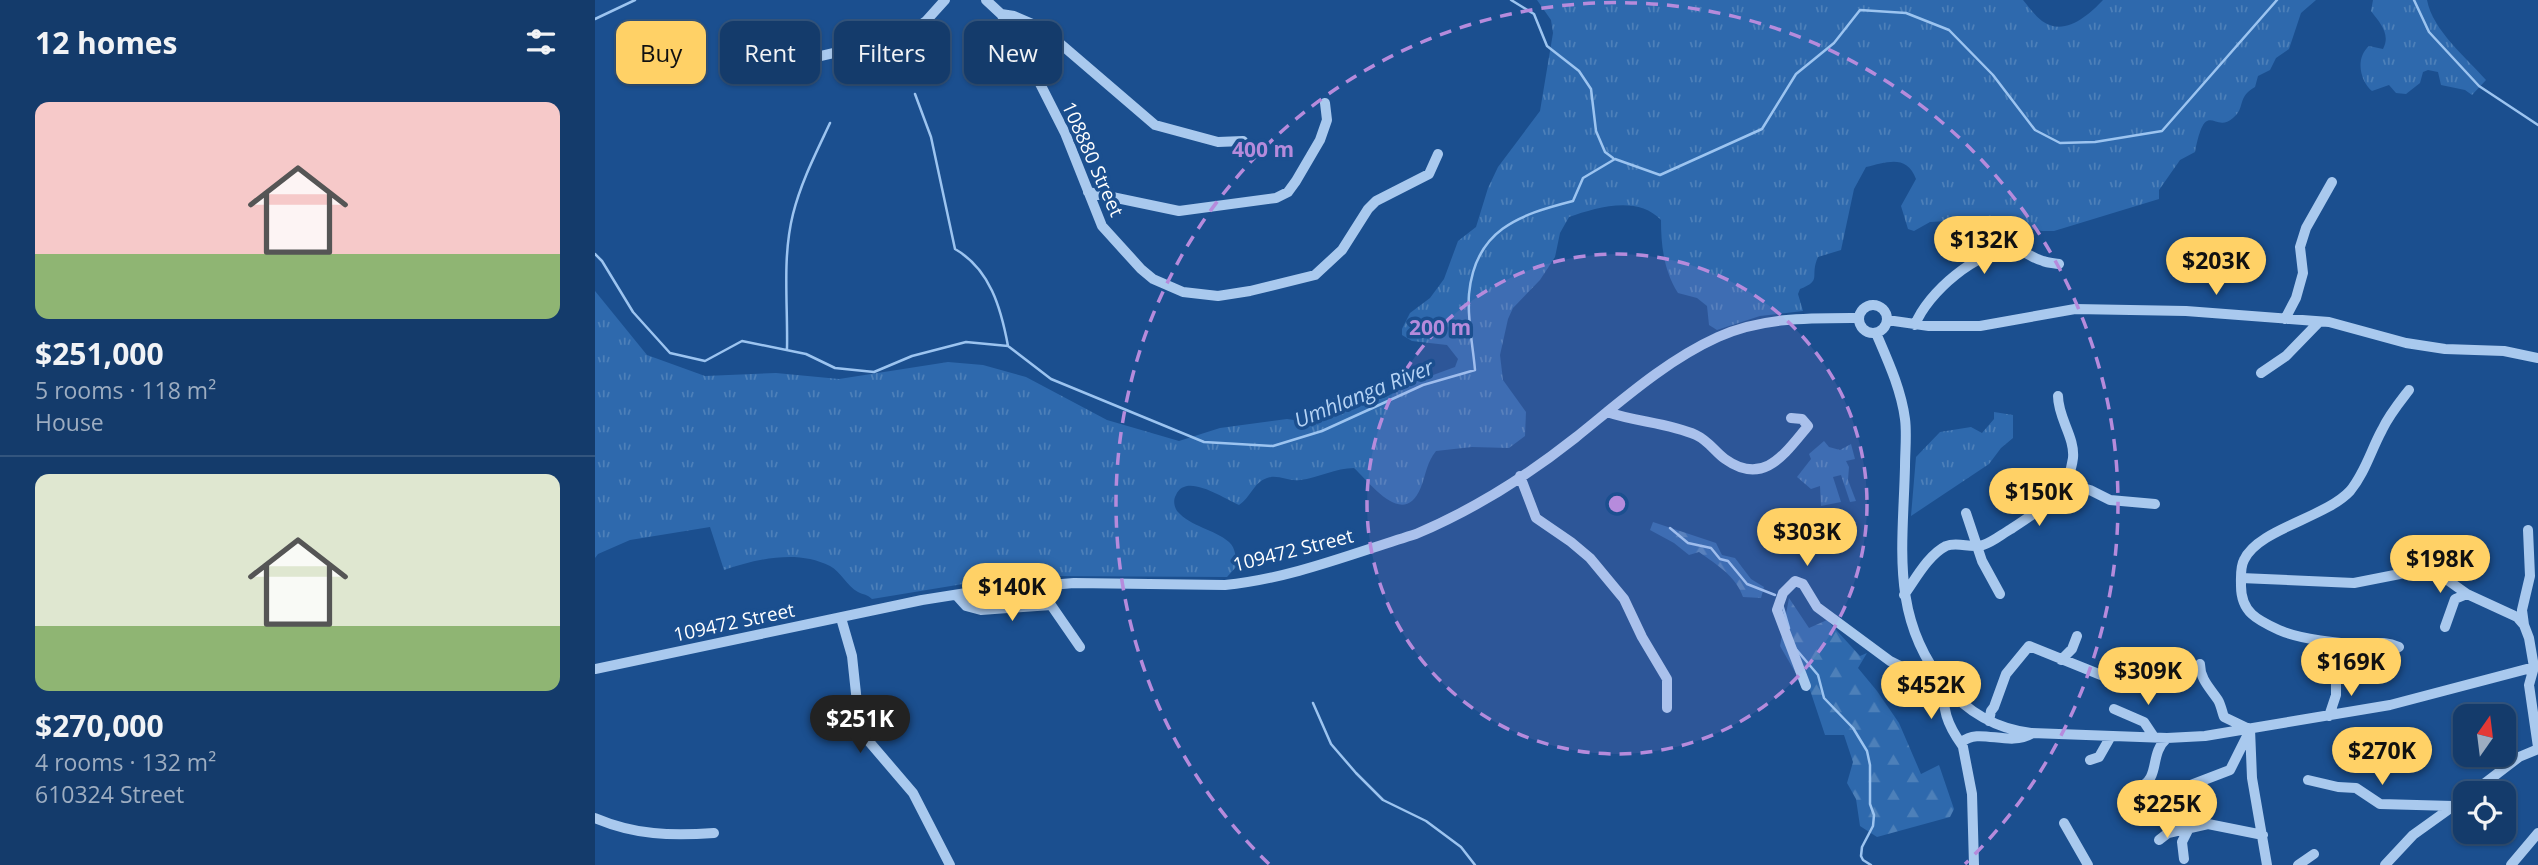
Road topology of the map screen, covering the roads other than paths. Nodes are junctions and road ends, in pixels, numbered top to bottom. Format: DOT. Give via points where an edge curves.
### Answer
graph roads {
  1 [pos="945,0"];
  2 [pos="986,0"];
  3 [pos="1001,14"];
  4 [pos="820,56"];
  5 [pos="1325,103"];
  6 [pos="1243,141"];
  7 [pos="1438,154"];
  8 [pos="2332,182"];
  9 [pos="1088,192"];
  10 [pos="2059,264"];
  11 [pos="1859,318"];
  12 [pos="2285,319"];
  13 [pos="1887,320"];
  14 [pos="2319,322"];
  15 [pos="1915,325"];
  16 [pos="1876,333"];
  17 [pos="2538,358"];
  18 [pos="2261,373"];
  19 [pos="2409,390"];
  20 [pos="2058,396"];
  21 [pos="1607,412"];
  22 [pos="1791,418"];
  23 [pos="1520,476"];
  24 [pos="2065,483"];
  25 [pos="2155,504"];
  26 [pos="1966,513"];
  27 [pos="2528,530"];
  28 [pos="1977,547"];
  29 [pos="2241,578"];
  30 [pos="2000,594"];
  31 [pos="2466,594"];
  32 [pos="956,595"];
  33 [pos="1904,596"];
  34 [pos="841,618"];
  35 [pos="2524,625"];
  36 [pos="2445,627"];
  37 [pos="2077,636"];
  38 [pos="1080,647"];
  39 [pos="2399,647"];
  40 [pos="2061,660"];
  41 [pos="2200,664"];
  42 [pos="2536,666"];
  43 [pos="595,668"];
  44 [pos="1934,671"];
  45 [pos="2106,677"];
  46 [pos="2336,678"];
  47 [pos="1943,682"];
  48 [pos="1806,686"];
  49 [pos="1667,708"];
  50 [pos="2114,709"];
  51 [pos="2329,716"];
  52 [pos="1989,721"];
  53 [pos="2250,729"];
  54 [pos="2031,733"];
  55 [pos="2111,736"];
  56 [pos="2154,737"];
  57 [pos="2167,738"];
  58 [pos="1962,745"];
  59 [pos="2538,748"];
  60 [pos="2090,760"];
  61 [pos="2308,780"];
  62 [pos="2488,781"];
  63 [pos="2138,788"];
  64 [pos="2169,793"];
  65 [pos="2453,806"];
  66 [pos="595,818"];
  67 [pos="2064,823"];
  68 [pos="2189,828"];
  69 [pos="713,833"];
  70 [pos="2538,833"];
  71 [pos="2263,835"];
  72 [pos="2159,840"];
  73 [pos="2314,854"];
  74 [pos="2184,859"];
  75 [pos="950,865"];
  76 [pos="1974,865"];
  77 [pos="2088,865"];
  78 [pos="2266,865"];
  79 [pos="2298,865"];
  80 [pos="2385,865"];
  81 [pos="2511,865"];
  1 -- 4 [label="street" via="904,37"];
  2 -- 3 [label="street, 108880 Street"];
  3 -- 6 [label="street" via="1042,28 1156,125 1218,142"];
  3 -- 9 [label="street, 108880 Street" via="1065,133"];
  5 -- 9 [label="street" via="1327,120 1320,140 1288,192 1276,198 1179,211"];
  7 -- 9 [label="street, 108880 Street" via="1429,174 1376,201 1342,250 1315,275 1218,296 1183,292 1147,274 1102,226"];
  8 -- 12 [label="street" via="2306,228 2300,247 2303,273"];
  10 -- 15 [label="street" via="2026,251 1988,254 1934,294"];
  11 -- 13 [label="street" via="1871,305 1882,309"];
  11 -- 16 [label="street" via="1863,329"];
  11 -- 21 [label="street, 109472 Street" via="1795,318 1719,336 1681,357"];
  12 -- 14 [label="street"];
  12 -- 15 [label="street" via="2186,310 2075,309 1980,326"];
  13 -- 15 [label="street"];
  13 -- 16 [label="street"];
  14 -- 17 [label="street" via="2406,343"];
  14 -- 18 [label="street" via="2286,356"];
  16 -- 33 [label="street" via="1897,384 1905,419"];
  19 -- 29 [label="street" via="2384,425 2349,491 2320,512 2255,545 2244,560"];
  20 -- 24 [label="street" via="2073,451"];
  21 -- 22 [label="street" via="1695,435 1735,466 1750,470 1779,460 1808,426 1802,419"];
  21 -- 23 [label="street, 109472 Street"];
  23 -- 32 [label="street, 109472 Street" via="1416,534 1249,583 1074,583"];
  23 -- 49 [label="street" via="1536,518 1583,551 1616,586 1664,672 1669,688"];
  24 -- 25 [label="street" via="2111,500"];
  24 -- 28 [label="street" via="2044,507"];
  26 -- 28 [label="street"];
  27 -- 35 [label="street" via="2530,576 2522,610"];
  28 -- 30 [label="street"];
  28 -- 33 [label="street" via="1946,546"];
  29 -- 31 [label="street" via="2354,583 2423,571 2437,574"];
  29 -- 39 [label="street" via="2246,610 2281,631"];
  31 -- 35 [label="street" via="2517,617"];
  31 -- 36 [label="street" via="2455,599"];
  32 -- 34 [label="street, 109472 Street"];
  32 -- 38 [label="street" via="966,606 981,610 1051,605"];
  33 -- 44 [label="street"];
  34 -- 43 [label="street, 109472 Street"];
  34 -- 75 [label="street" via="852,656 860,732 913,793"];
  35 -- 42 [label="street"];
  37 -- 40 [label="street"];
  40 -- 45 [label="street"];
  40 -- 52 [label="street" via="2029,646 2004,677"];
  41 -- 53 [label="street" via="2224,717"];
  42 -- 51 [label="street" via="2390,705"];
  42 -- 59 [label="street" via="2529,685"];
  44 -- 47 [label="street"];
  44 -- 48 [label="street" via="1910,671 1890,661 1818,607 1803,584 1795,581 1783,593 1777,610"];
  46 -- 51 [label="street"];
  47 -- 52 [label="street" via="1959,701"];
  47 -- 58 [label="street" via="1948,726"];
  50 -- 56 [label="street" via="2144,722"];
  51 -- 53 [label="street"];
  52 -- 54 [label="street"];
  53 -- 57 [label="street"];
  53 -- 64 [label="street" via="2230,770"];
  53 -- 71 [label="street" via="2252,778"];
  54 -- 55 [label="street"];
  54 -- 58 [label="street" via="2017,739 1969,737"];
  55 -- 56 [label="street"];
  55 -- 60 [label="street" via="2099,757"];
  56 -- 57 [label="street"];
  57 -- 63 [label="street" via="2158,745 2151,777"];
  58 -- 76 [label="street" via="1972,793"];
  59 -- 62 [label="street"];
  61 -- 65 [label="street" via="2356,788 2380,804"];
  65 -- 80 [label="street" via="2413,835"];
  66 -- 69 [label="street" via="634,832"];
  67 -- 77 [label="street"];
  68 -- 71 [label="street" via="2208,824"];
  68 -- 72 [label="street"];
  68 -- 74 [label="street" via="2182,842"];
  70 -- 81 [label="street"];
  71 -- 78 [label="street"];
  73 -- 79 [label="street"];
}
